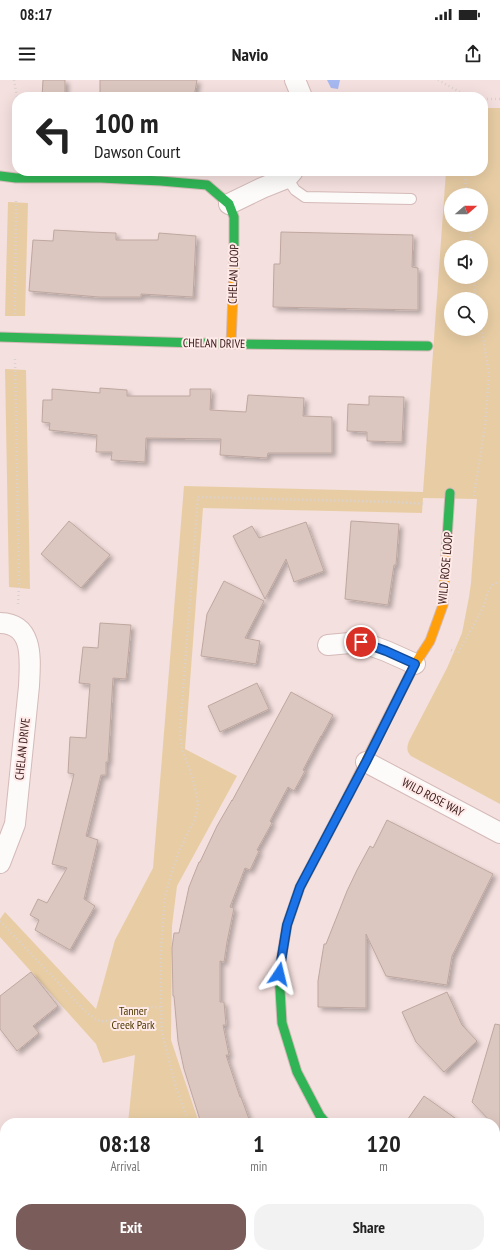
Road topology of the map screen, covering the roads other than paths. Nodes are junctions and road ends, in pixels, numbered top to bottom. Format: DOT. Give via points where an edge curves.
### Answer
graph roads {
  1 [pos="295,80"];
  2 [pos="300,92"];
  3 [pos="0,176"];
  4 [pos="288,176"];
  5 [pos="290,176"];
  6 [pos="411,199"];
  7 [pos="229,204"];
  8 [pos="0,337"];
  9 [pos="231,344"];
  10 [pos="428,346"];
  11 [pos="450,493"];
  12 [pos="13,628"];
  13 [pos="328,645"];
  14 [pos="415,664"];
  15 [pos="366,762"];
  16 [pos="500,833"];
  17 [pos="0,863"];
  18 [pos="318,1118"];
  1 -- 2 [label="street"];
  3 -- 7 [label="street" via="108,178 207,185"];
  4 -- 7 [label="street"];
  5 -- 6 [label="lane" via="295,190 305,198"];
  7 -- 9 [label="street, CHELAN LOOP" via="234,217 235,252"];
  8 -- 9 [label="street, CHELAN DRIVE"];
  9 -- 10 [label="street, CHELAN DRIVE"];
  11 -- 14 [label="street, WILD ROSE LOOP" via="443,605 430,641"];
  12 -- 17 [label="street, CHELAN DRIVE" via="27,642 29,686 15,824"];
  13 -- 14 [label="street" via="361,642"];
  14 -- 15 [label="street, WILD ROSE LOOP"];
  15 -- 16 [label="street, WILD ROSE WAY"];
  15 -- 18 [label="street, WILD ROSE LOOP" via="300,887 287,925 279,974 282,1023 297,1072"];
}
